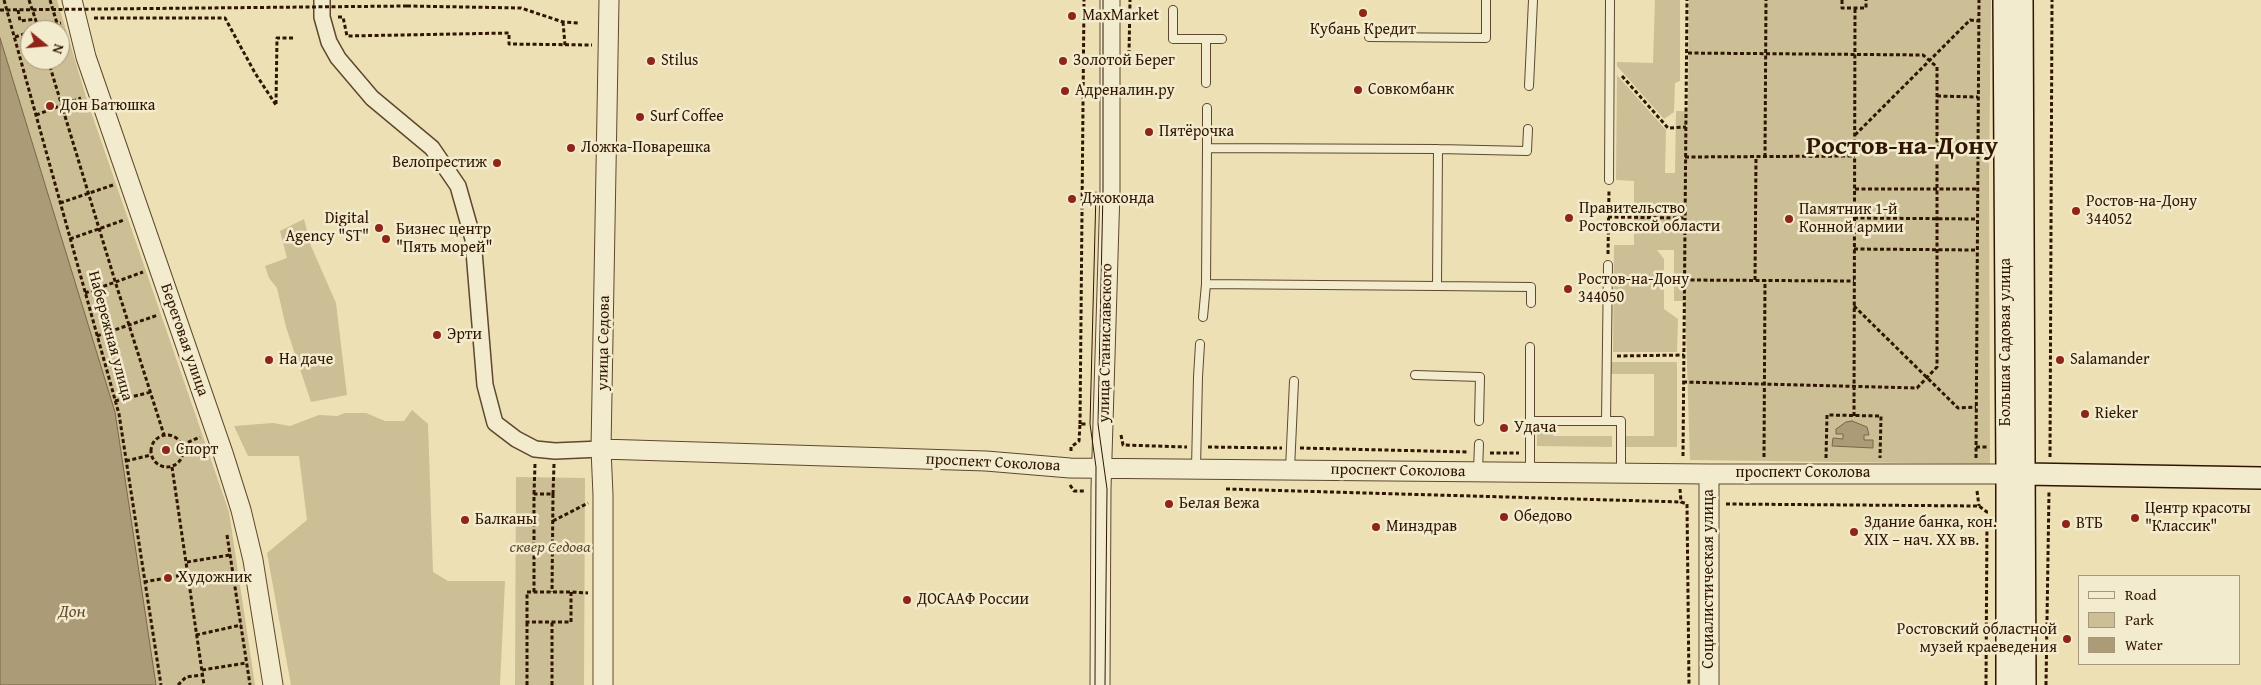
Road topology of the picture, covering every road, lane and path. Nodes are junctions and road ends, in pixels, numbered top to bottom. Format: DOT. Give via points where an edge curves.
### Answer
graph roads {
  1 [pos="4,0"];
  2 [pos="29,0"];
  3 [pos="50,0"];
  4 [pos="72,0"];
  5 [pos="322,0"];
  6 [pos="599,0"];
  7 [pos="609,0"];
  8 [pos="1084,0"];
  9 [pos="1110,0"];
  10 [pos="1130,0"];
  11 [pos="1486,0"];
  12 [pos="1532,0"];
  13 [pos="1610,0"];
  14 [pos="1687,0"];
  15 [pos="1766,0"];
  16 [pos="1842,0"];
  17 [pos="1866,0"];
  18 [pos="1979,0"];
  19 [pos="2004,0"];
  20 [pos="2022,0"];
  21 [pos="2052,0"];
  22 [pos="1855,8"];
  23 [pos="0,10"];
  24 [pos="18,10"];
  25 [pos="1173,10"];
  26 [pos="111,18"];
  27 [pos="36,20"];
  28 [pos="57,20"];
  29 [pos="20,21"];
  30 [pos="1979,21"];
  31 [pos="563,22"];
  32 [pos="578,23"];
  33 [pos="20,35"];
  34 [pos="348,36"];
  35 [pos="15,37"];
  36 [pos="1369,37"];
  37 [pos="294,38"];
  38 [pos="1206,39"];
  39 [pos="1222,39"];
  40 [pos="565,45"];
  41 [pos="608,45"];
  42 [pos="1686,53"];
  43 [pos="1766,54"];
  44 [pos="1855,54"];
  45 [pos="1129,59"];
  46 [pos="1930,61"];
  47 [pos="51,70"];
  48 [pos="1609,70"];
  49 [pos="1206,83"];
  50 [pos="1529,86"];
  51 [pos="1937,96"];
  52 [pos="1978,97"];
  53 [pos="61,104"];
  54 [pos="84,105"];
  55 [pos="1207,108"];
  56 [pos="36,115"];
  57 [pos="1686,127"];
  58 [pos="1528,129"];
  59 [pos="1855,135"];
  60 [pos="1207,148"];
  61 [pos="1438,149"];
  62 [pos="1855,156"];
  63 [pos="1685,157"];
  64 [pos="1756,157"];
  65 [pos="1765,157"];
  66 [pos="110,176"];
  67 [pos="1609,180"];
  68 [pos="112,185"];
  69 [pos="1855,189"];
  70 [pos="1937,189"];
  71 [pos="1978,189"];
  72 [pos="88,192"];
  73 [pos="116,193"];
  74 [pos="60,203"];
  75 [pos="122,211"];
  76 [pos="1608,217"];
  77 [pos="1685,218"];
  78 [pos="1854,218"];
  79 [pos="1937,219"];
  80 [pos="1977,219"];
  81 [pos="125,220"];
  82 [pos="99,228"];
  83 [pos="128,228"];
  84 [pos="70,239"];
  85 [pos="1854,249"];
  86 [pos="1937,250"];
  87 [pos="1977,250"];
  88 [pos="140,263"];
  89 [pos="1608,265"];
  90 [pos="144,272"];
  91 [pos="146,280"];
  92 [pos="1684,280"];
  93 [pos="1756,280"];
  94 [pos="1765,280"];
  95 [pos="115,281"];
  96 [pos="1854,281"];
  97 [pos="1206,284"];
  98 [pos="1437,286"];
  99 [pos="85,293"];
  100 [pos="1531,303"];
  101 [pos="155,306"];
  102 [pos="1854,306"];
  103 [pos="158,314"];
  104 [pos="1203,317"];
  105 [pos="161,323"];
  106 [pos="128,324"];
  107 [pos="97,336"];
  108 [pos="1200,344"];
  109 [pos="1530,347"];
  110 [pos="1684,355"];
  111 [pos="1607,356"];
  112 [pos="1415,375"];
  113 [pos="1927,377"];
  114 [pos="1294,381"];
  115 [pos="1683,382"];
  116 [pos="1764,384"];
  117 [pos="1854,386"];
  118 [pos="151,392"];
  119 [pos="115,401"];
  120 [pos="1976,407"];
  121 [pos="1854,416"];
  122 [pos="1479,421"];
  123 [pos="1530,421"];
  124 [pos="1606,421"];
  125 [pos="1080,424"];
  126 [pos="197,428"];
  127 [pos="1121,432"];
  128 [pos="164,435"];
  129 [pos="203,445"];
  130 [pos="1197,447"];
  131 [pos="1292,448"];
  132 [pos="1478,448"];
  133 [pos="535,449"];
  134 [pos="601,450"];
  135 [pos="555,451"];
  136 [pos="1530,453"];
  137 [pos="151,454"];
  138 [pos="1692,456"];
  139 [pos="1755,457"];
  140 [pos="1764,457"];
  141 [pos="1773,457"];
  142 [pos="1817,458"];
  143 [pos="1826,458"];
  144 [pos="1835,458"];
  145 [pos="1871,458"];
  146 [pos="1880,458"];
  147 [pos="1889,458"];
  148 [pos="126,460"];
  149 [pos="1976,460"];
  150 [pos="1681,462"];
  151 [pos="172,466"];
  152 [pos="1103,467"];
  153 [pos="1196,468"];
  154 [pos="1290,469"];
  155 [pos="1478,471"];
  156 [pos="1530,472"];
  157 [pos="1621,473"];
  158 [pos="1709,474"];
  159 [pos="2016,474"];
  160 [pos="2050,475"];
  161 [pos="2261,478"];
  162 [pos="1221,488"];
  163 [pos="534,494"];
  164 [pos="552,494"];
  165 [pos="603,495"];
  166 [pos="1681,502"];
  167 [pos="1687,504"];
  168 [pos="1709,505"];
  169 [pos="1997,512"];
  170 [pos="552,521"];
  171 [pos="226,525"];
  172 [pos="230,555"];
  173 [pos="187,562"];
  174 [pos="188,574"];
  175 [pos="144,582"];
  176 [pos="534,592"];
  177 [pos="552,592"];
  178 [pos="527,622"];
  179 [pos="552,622"];
  180 [pos="241,625"];
  181 [pos="196,635"];
  182 [pos="246,662"];
  183 [pos="202,672"];
  184 [pos="161,685"];
  185 [pos="178,685"];
  186 [pos="204,685"];
  187 [pos="250,685"];
  188 [pos="273,685"];
  189 [pos="527,685"];
  190 [pos="552,685"];
  191 [pos="603,685"];
  192 [pos="1100,685"];
  193 [pos="1689,685"];
  194 [pos="1709,685"];
  195 [pos="1986,685"];
  196 [pos="2006,685"];
  197 [pos="2025,685"];
  198 [pos="2046,685"];
  1 -- 35 [label="path, Набережная улица"];
  2 -- 27 [label="path"];
  3 -- 28 [label="path"];
  4 -- 188 [label="street, Береговая улица" via="86,58 241,510 253,560"];
  5 -- 133 [label="street" via="322,17 329,42 338,58 372,98 432,148 458,186 473,240 485,386 495,423"];
  6 -- 41 [label="street" via="606,12"];
  7 -- 41 [label="street, улица Седова"];
  8 -- 125 [label="path"];
  9 -- 152 [label="street, улица Станиславского" via="1110,190"];
  10 -- 45 [label="path"];
  11 -- 36 [label="lane" via="1486,38"];
  12 -- 50 [label="lane"];
  13 -- 48 [label="lane"];
  14 -- 42 [label="path"];
  15 -- 43 [label="path"];
  16 -- 22 [label="path" via="1842,8"];
  17 -- 22 [label="path" via="1866,8"];
  18 -- 30 [label="path"];
  19 -- 159 [label="main road, Большая Садовая улица"];
  20 -- 159 [label="main road, Большая Садовая улица"];
  21 -- 160 [label="path"];
  22 -- 44 [label="path"];
  23 -- 24 [label="path, bridge"];
  24 -- 29 [label="path"];
  24 -- 31 [label="path, bridge" via="521,8"];
  25 -- 38 [label="lane" via="1173,39"];
  26 -- 37 [label="path" via="225,18 276,105 277,38"];
  30 -- 46 [label="path" via="1970,20"];
  30 -- 52 [label="path"];
  31 -- 32 [label="path"];
  31 -- 40 [label="path"];
  33 -- 35 [label="path"];
  34 -- 40 [label="path" via="509,33 509,44"];
  35 -- 56 [label="path, Набережная улица"];
  38 -- 39 [label="lane"];
  38 -- 49 [label="lane"];
  40 -- 41 [label="path"];
  41 -- 134 [label="street, улица Седова"];
  42 -- 43 [label="path"];
  42 -- 57 [label="path"];
  43 -- 44 [label="path"];
  43 -- 65 [label="path"];
  44 -- 46 [label="path" via="1923,55"];
  44 -- 59 [label="path"];
  46 -- 51 [label="path" via="1937,67"];
  46 -- 59 [label="path"];
  47 -- 53 [label="path"];
  48 -- 57 [label="path" via="1616,70 1668,128"];
  48 -- 67 [label="lane"];
  51 -- 52 [label="path"];
  51 -- 70 [label="path"];
  52 -- 71 [label="path"];
  53 -- 54 [label="path" via="81,98"];
  53 -- 56 [label="path"];
  53 -- 72 [label="path"];
  55 -- 60 [label="lane"];
  56 -- 74 [label="path, Набережная улица"];
  57 -- 63 [label="path"];
  58 -- 61 [label="lane" via="1527,151"];
  59 -- 62 [label="path"];
  60 -- 61 [label="lane"];
  60 -- 97 [label="lane"];
  61 -- 98 [label="lane"];
  62 -- 65 [label="path"];
  62 -- 69 [label="path"];
  63 -- 64 [label="path"];
  63 -- 77 [label="path"];
  64 -- 65 [label="path"];
  64 -- 93 [label="path"];
  66 -- 68 [label="path"];
  67 -- 76 [label="path"];
  68 -- 72 [label="path"];
  68 -- 73 [label="path"];
  69 -- 70 [label="path"];
  69 -- 78 [label="path"];
  70 -- 71 [label="path"];
  70 -- 79 [label="path"];
  71 -- 80 [label="path"];
  72 -- 74 [label="path"];
  72 -- 82 [label="path"];
  74 -- 84 [label="path, Набережная улица"];
  75 -- 81 [label="path"];
  76 -- 77 [label="path"];
  76 -- 89 [label="path"];
  77 -- 92 [label="path"];
  78 -- 79 [label="path"];
  78 -- 85 [label="path"];
  79 -- 80 [label="path"];
  79 -- 86 [label="path"];
  80 -- 87 [label="path"];
  81 -- 82 [label="path"];
  81 -- 83 [label="path"];
  82 -- 84 [label="path"];
  82 -- 95 [label="path"];
  84 -- 99 [label="path, Набережная улица"];
  85 -- 86 [label="path"];
  85 -- 96 [label="path"];
  86 -- 87 [label="path"];
  86 -- 113 [label="path" via="1937,367"];
  87 -- 120 [label="path"];
  88 -- 90 [label="path"];
  89 -- 111 [label="lane"];
  90 -- 91 [label="path"];
  90 -- 95 [label="path"];
  92 -- 93 [label="path"];
  92 -- 110 [label="path"];
  93 -- 94 [label="path"];
  94 -- 96 [label="path"];
  94 -- 116 [label="path"];
  95 -- 99 [label="path"];
  95 -- 106 [label="path"];
  96 -- 102 [label="path"];
  97 -- 98 [label="lane"];
  97 -- 104 [label="lane"];
  98 -- 100 [label="lane" via="1531,287"];
  99 -- 107 [label="path, Набережная улица"];
  101 -- 103 [label="path"];
  102 -- 113 [label="path"];
  102 -- 117 [label="path"];
  103 -- 105 [label="path"];
  103 -- 106 [label="path"];
  106 -- 107 [label="path"];
  106 -- 118 [label="path"];
  107 -- 119 [label="path, Набережная улица"];
  108 -- 130 [label="lane"];
  109 -- 123 [label="lane"];
  110 -- 111 [label="path"];
  110 -- 115 [label="path"];
  111 -- 124 [label="lane"];
  112 -- 122 [label="lane" via="1480,377"];
  113 -- 117 [label="path" via="1917,388"];
  113 -- 120 [label="path" via="1958,408"];
  114 -- 131 [label="lane"];
  115 -- 116 [label="path"];
  115 -- 150 [label="path"];
  116 -- 117 [label="path"];
  116 -- 140 [label="path"];
  117 -- 121 [label="path"];
  118 -- 119 [label="path"];
  118 -- 128 [label="path"];
  119 -- 148 [label="path, Набережная улица"];
  120 -- 149 [label="path"];
  121 -- 143 [label="path" via="1827,415"];
  121 -- 146 [label="path" via="1880,416"];
  123 -- 124 [label="lane"];
  123 -- 136 [label="lane"];
  124 -- 157 [label="lane" via="1621,421"];
  126 -- 129 [label="path"];
  127 -- 130 [label="path" via="1123,445"];
  128 -- 137 [label="path" via="154,442"];
  128 -- 151 [label="path" via="173,436 182,445 182,456"];
  130 -- 131 [label="path"];
  130 -- 153 [label="lane"];
  131 -- 132 [label="path"];
  131 -- 154 [label="lane"];
  132 -- 136 [label="path"];
  132 -- 155 [label="lane"];
  133 -- 135 [label="street, проспект Соколова"];
  133 -- 163 [label="path"];
  134 -- 135 [label="street, проспект Соколова"];
  134 -- 152 [label="street, проспект Соколова"];
  134 -- 165 [label="street, улица Седова"];
  135 -- 164 [label="path"];
  136 -- 156 [label="lane"];
  137 -- 148 [label="path"];
  137 -- 151 [label="path" via="159,465"];
  138 -- 150 [label="path"];
  139 -- 140 [label="path"];
  140 -- 141 [label="path"];
  142 -- 143 [label="path"];
  143 -- 144 [label="path"];
  145 -- 146 [label="path"];
  146 -- 147 [label="path"];
  148 -- 175 [label="path, Набережная улица"];
  150 -- 157 [label="street, проспект Соколова"];
  150 -- 158 [label="street, проспект Соколова"];
  150 -- 166 [label="path"];
  151 -- 173 [label="path"];
  152 -- 153 [label="street, проспект Соколова"];
  152 -- 192 [label="street, улица Станиславского"];
  153 -- 154 [label="street, проспект Соколова"];
  154 -- 155 [label="street, проспект Соколова"];
  155 -- 156 [label="street, проспект Соколова"];
  156 -- 157 [label="street, проспект Соколова"];
  158 -- 159 [label="street, проспект Соколова"];
  158 -- 168 [label="street, Социалистическая улица"];
  159 -- 160 [label="main road, проспект Соколова"];
  159 -- 169 [label="main road, Большая Садовая улица"];
  159 -- 197 [label="main road, Большая Садовая улица"];
  160 -- 161 [label="main road, проспект Соколова"];
  160 -- 198 [label="path"];
  162 -- 166 [label="path"];
  163 -- 164 [label="path"];
  163 -- 176 [label="path"];
  164 -- 170 [label="path"];
  165 -- 170 [label="path"];
  165 -- 191 [label="street, улица Седова"];
  166 -- 167 [label="path"];
  167 -- 168 [label="path"];
  167 -- 193 [label="path"];
  168 -- 169 [label="path" via="1734,502 1979,506"];
  168 -- 194 [label="street, Социалистическая улица"];
  169 -- 195 [label="path"];
  169 -- 196 [label="main road, Большая Садовая улица"];
  170 -- 177 [label="path"];
  171 -- 172 [label="path"];
  172 -- 173 [label="path"];
  172 -- 180 [label="path"];
  173 -- 174 [label="path"];
  174 -- 175 [label="path"];
  174 -- 181 [label="path"];
  175 -- 184 [label="path, Набережная улица"];
  176 -- 177 [label="path"];
  176 -- 178 [label="path" via="527,592"];
  177 -- 179 [label="path" via="572,592 571,622"];
  178 -- 179 [label="path"];
  178 -- 189 [label="path"];
  179 -- 190 [label="path"];
  180 -- 181 [label="path"];
  180 -- 182 [label="path"];
  181 -- 183 [label="path"];
  182 -- 183 [label="path"];
  182 -- 187 [label="path"];
  183 -- 185 [label="path" via="186,677"];
  183 -- 186 [label="path"];
}
